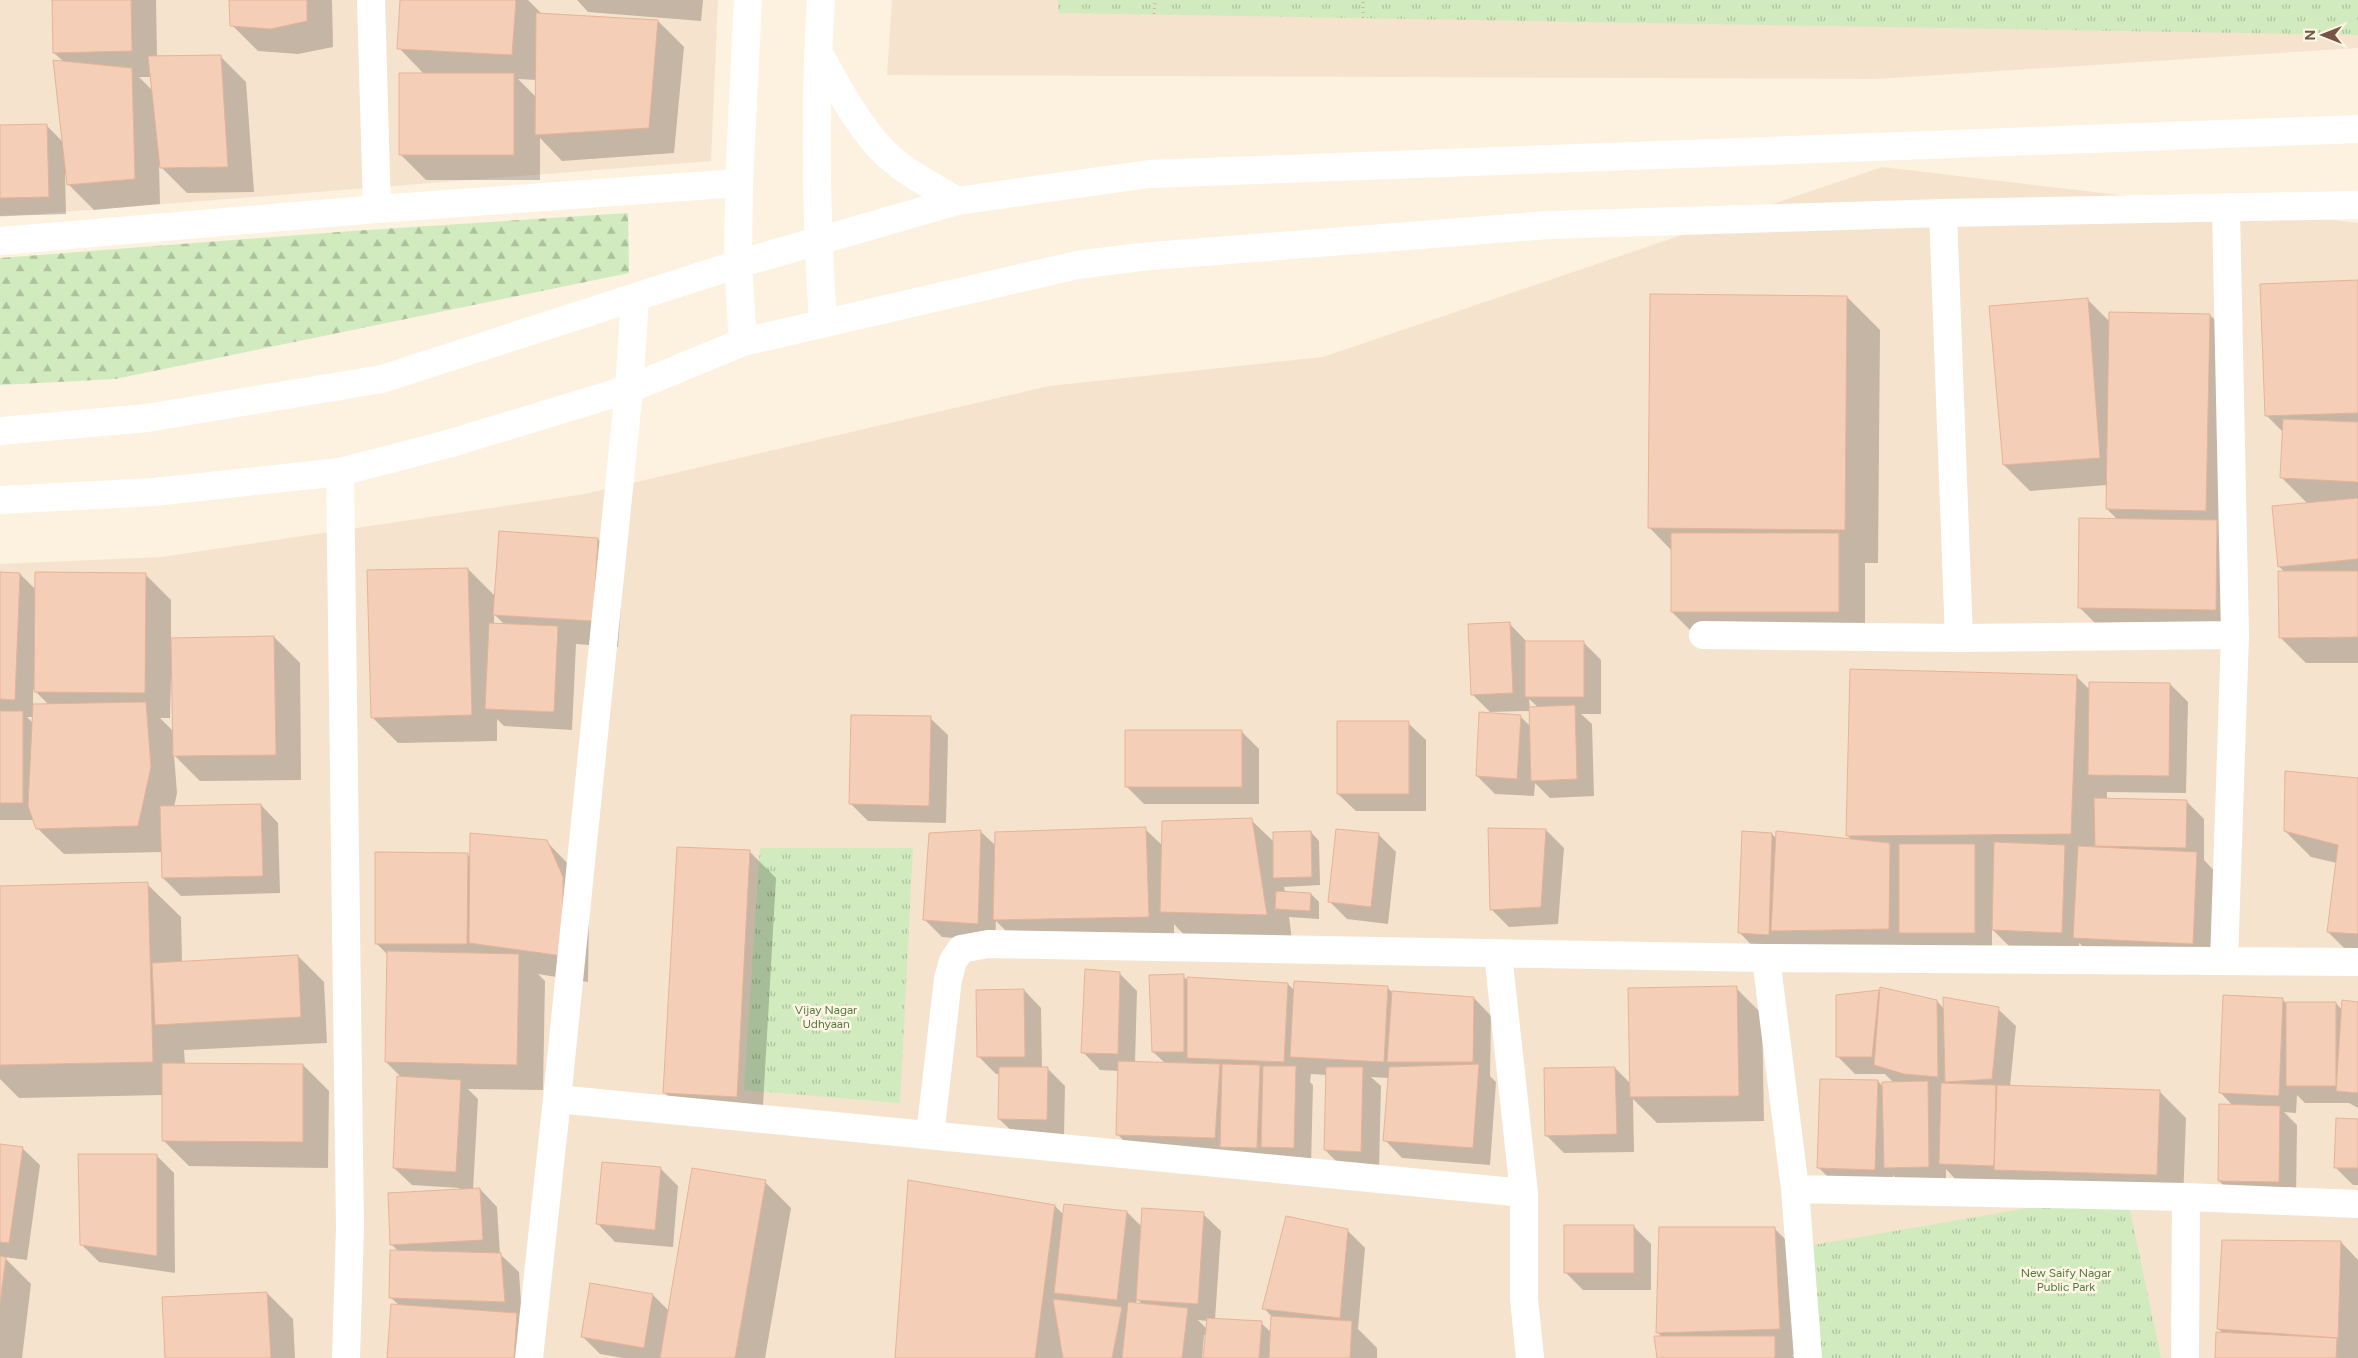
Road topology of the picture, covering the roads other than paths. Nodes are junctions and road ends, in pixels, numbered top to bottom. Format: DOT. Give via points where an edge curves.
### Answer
graph roads {
  1 [pos="370,0"];
  2 [pos="748,0"];
  3 [pos="821,0"];
  4 [pos="818,52"];
  5 [pos="2358,129"];
  6 [pos="739,183"];
  7 [pos="957,201"];
  8 [pos="2358,205"];
  9 [pos="377,209"];
  10 [pos="2226,209"];
  11 [pos="1943,213"];
  12 [pos="818,240"];
  13 [pos="0,241"];
  14 [pos="738,264"];
  15 [pos="635,299"];
  16 [pos="823,323"];
  17 [pos="743,342"];
  18 [pos="629,389"];
  19 [pos="0,431"];
  20 [pos="340,472"];
  21 [pos="0,500"];
  22 [pos="1703,635"];
  23 [pos="2235,635"];
  24 [pos="1958,638"];
  25 [pos="1498,954"];
  26 [pos="1766,958"];
  27 [pos="2224,962"];
  28 [pos="2358,962"];
  29 [pos="557,1099"];
  30 [pos="930,1135"];
  31 [pos="1795,1189"];
  32 [pos="1524,1192"];
  33 [pos="2186,1197"];
  34 [pos="2358,1204"];
  35 [pos="346,1358"];
  36 [pos="528,1358"];
  37 [pos="1530,1358"];
  38 [pos="1808,1358"];
  39 [pos="2185,1358"];
  1 -- 9 [label="street"];
  2 -- 6 [label="street"];
  3 -- 4 [label="street"];
  4 -- 7 [label="street" via="882,150 906,170"];
  4 -- 12 [label="street"];
  5 -- 7 [label="street" via="1149,174"];
  6 -- 9 [label="street"];
  6 -- 14 [label="street"];
  7 -- 12 [label="street"];
  8 -- 10 [label="street"];
  9 -- 13 [label="street"];
  10 -- 11 [label="street"];
  10 -- 23 [label="street"];
  11 -- 16 [label="street" via="1548,225 1140,257 1076,265"];
  11 -- 24 [label="street"];
  12 -- 14 [label="street"];
  12 -- 16 [label="street"];
  14 -- 15 [label="street"];
  14 -- 17 [label="street"];
  15 -- 18 [label="street"];
  15 -- 19 [label="street" via="382,379 147,418"];
  16 -- 17 [label="street"];
  17 -- 18 [label="street"];
  18 -- 20 [label="street" via="448,444"];
  18 -- 29 [label="street"];
  20 -- 21 [label="street" via="154,492"];
  20 -- 35 [label="street" via="350,1228"];
  22 -- 24 [label="street"];
  23 -- 24 [label="street"];
  23 -- 27 [label="street"];
  25 -- 26 [label="street"];
  25 -- 30 [label="street" via="988,944 961,949 948,979"];
  25 -- 32 [label="street"];
  26 -- 27 [label="street"];
  26 -- 31 [label="street"];
  27 -- 28 [label="street"];
  29 -- 30 [label="street"];
  29 -- 36 [label="street"];
  30 -- 32 [label="street"];
  31 -- 33 [label="street"];
  31 -- 38 [label="street"];
  32 -- 37 [label="street" via="1524,1298"];
  33 -- 34 [label="street"];
  33 -- 39 [label="street"];
}
